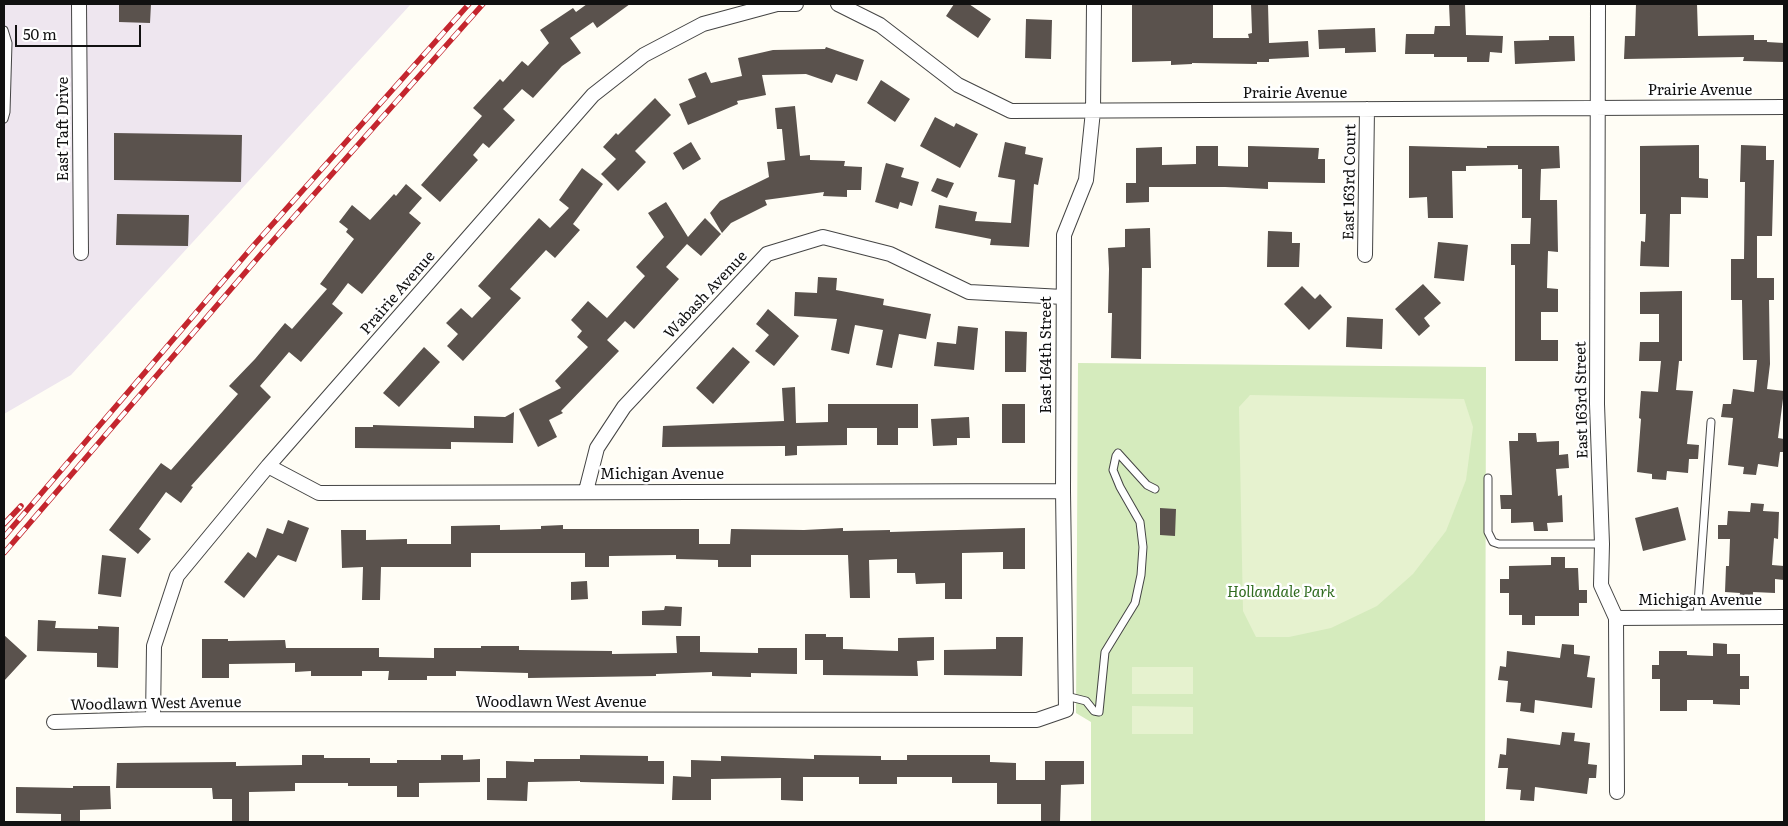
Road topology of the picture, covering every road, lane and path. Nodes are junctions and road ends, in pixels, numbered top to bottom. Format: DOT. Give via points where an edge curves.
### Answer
graph roads {
  1 [pos="79,4"];
  2 [pos="796,4"];
  3 [pos="838,4"];
  4 [pos="1094,4"];
  5 [pos="1598,4"];
  6 [pos="4,30"];
  7 [pos="5,77"];
  8 [pos="1784,107"];
  9 [pos="1598,108"];
  10 [pos="1367,109"];
  11 [pos="1094,111"];
  12 [pos="4,119"];
  13 [pos="81,253"];
  14 [pos="1365,255"];
  15 [pos="1063,297"];
  16 [pos="1711,422"];
  17 [pos="268,466"];
  18 [pos="1488,478"];
  19 [pos="1154,489"];
  20 [pos="586,491"];
  21 [pos="1063,491"];
  22 [pos="1602,544"];
  23 [pos="1697,617"];
  24 [pos="1784,617"];
  25 [pos="1616,618"];
  26 [pos="1066,703"];
  27 [pos="153,719"];
  28 [pos="54,722"];
  29 [pos="1617,792"];
  1 -- 13 [label="street, East Taft Drive"];
  2 -- 17 [label="street, Prairie Avenue" via="777,4 703,24 644,56 593,94"];
  3 -- 11 [label="street, Prairie Avenue" via="880,25 958,85 1011,111"];
  4 -- 11 [label="street, East 164th Street"];
  5 -- 9 [label="street, East 163rd Street"];
  6 -- 7 [label="lane" via="8,43"];
  7 -- 12 [label="lane"];
  8 -- 9 [label="street, Prairie Avenue"];
  9 -- 10 [label="street, Prairie Avenue"];
  9 -- 22 [label="street, East 163rd Street" via="1597,404"];
  10 -- 11 [label="street, Prairie Avenue"];
  10 -- 14 [label="street, East 163rd Court"];
  11 -- 15 [label="street, East 164th Street" via="1086,180 1064,235"];
  15 -- 20 [label="street, Wabash Avenue" via="970,292 890,254 823,237 767,254 624,407 596,448"];
  15 -- 21 [label="street, East 164th Street"];
  16 -- 23 [label="lane"];
  17 -- 20 [label="street, Michigan Avenue" via="319,493"];
  17 -- 27 [label="street, Prairie Avenue" via="177,576 154,646"];
  18 -- 22 [label="lane" via="1488,532 1493,542"];
  19 -- 26 [label="lane" via="1118,453 1113,470 1140,522 1143,546 1141,575 1135,603 1105,652 1098,712 1086,701"];
  20 -- 21 [label="street, Michigan Avenue"];
  21 -- 26 [label="street, East 164th Street"];
  22 -- 25 [label="street, East 163rd Street" via="1601,585"];
  23 -- 24 [label="street, Michigan Avenue"];
  23 -- 25 [label="street, Michigan Avenue"];
  25 -- 29 [label="street, East 163rd Street"];
  26 -- 27 [label="street, Woodlawn West Avenue" via="1037,720"];
  27 -- 28 [label="street, Woodlawn West Avenue"];
}
